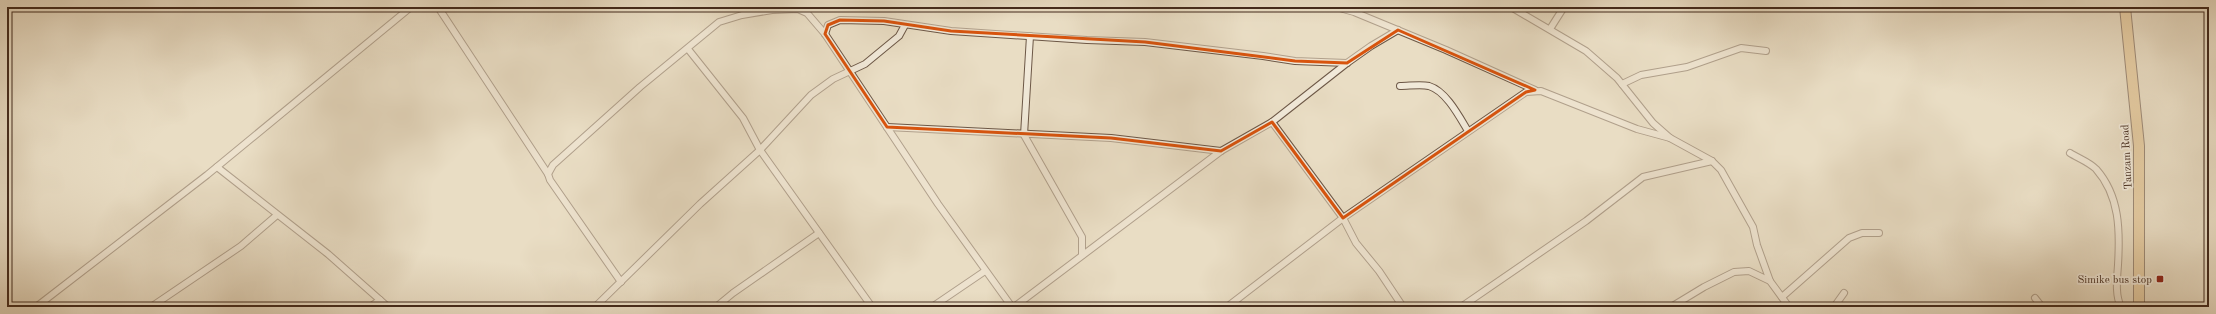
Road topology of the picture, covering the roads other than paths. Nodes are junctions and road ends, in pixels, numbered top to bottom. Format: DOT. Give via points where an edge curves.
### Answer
graph roads {
  1 [pos="411,7"];
  2 [pos="438,7"];
  3 [pos="1336,7"];
  4 [pos="1511,7"];
  5 [pos="1564,7"];
  6 [pos="2125,7"];
  7 [pos="905,25"];
  8 [pos="1550,29"];
  9 [pos="1398,30"];
  10 [pos="825,34"];
  11 [pos="1030,36"];
  12 [pos="688,49"];
  13 [pos="1766,51"];
  14 [pos="1347,63"];
  15 [pos="848,70"];
  16 [pos="1622,84"];
  17 [pos="1400,86"];
  18 [pos="1535,90"];
  19 [pos="1272,122"];
  20 [pos="887,127"];
  21 [pos="1468,131"];
  22 [pos="1024,135"];
  23 [pos="1670,138"];
  24 [pos="760,150"];
  25 [pos="1221,151"];
  26 [pos="2070,153"];
  27 [pos="1712,161"];
  28 [pos="217,167"];
  29 [pos="548,174"];
  30 [pos="277,215"];
  31 [pos="1343,218"];
  32 [pos="1879,233"];
  33 [pos="819,234"];
  34 [pos="1082,255"];
  35 [pos="985,271"];
  36 [pos="1770,281"];
  37 [pos="621,282"];
  38 [pos="1844,293"];
  39 [pos="1782,297"];
  40 [pos="2035,298"];
  41 [pos="380,300"];
  42 [pos="36,307"];
  43 [pos="151,307"];
  44 [pos="370,307"];
  45 [pos="388,307"];
  46 [pos="594,307"];
  47 [pos="716,307"];
  48 [pos="872,307"];
  49 [pos="932,307"];
  50 [pos="1013,307"];
  51 [pos="1227,307"];
  52 [pos="1403,307"];
  53 [pos="1461,307"];
  54 [pos="1671,307"];
  55 [pos="1789,307"];
  56 [pos="1834,307"];
  57 [pos="2042,307"];
  58 [pos="2121,307"];
  59 [pos="2139,307"];
  1 -- 28 [label="street"];
  2 -- 29 [label="street"];
  3 -- 9 [label="street"];
  4 -- 8 [label="street"];
  5 -- 8 [label="street"];
  6 -- 59 [label="highway, Tanzam Road" via="2139,146"];
  7 -- 10 [label="street" via="884,21 840,20 828,25"];
  7 -- 11 [label="street"];
  7 -- 15 [label="street" via="890,45 865,64"];
  8 -- 16 [label="street" via="1586,51"];
  9 -- 14 [label="street"];
  9 -- 18 [label="street"];
  10 -- 12 [label="street" via="807,13 798,10 772,10 718,22"];
  10 -- 15 [label="street"];
  11 -- 14 [label="street" via="1145,42 1295,62"];
  11 -- 22 [label="street"];
  12 -- 24 [label="street" via="743,118"];
  12 -- 29 [label="street" via="565,152"];
  13 -- 16 [label="street" via="1742,48 1687,67 1641,75"];
  14 -- 19 [label="street"];
  15 -- 20 [label="street"];
  15 -- 24 [label="street" via="812,95"];
  16 -- 23 [label="street" via="1653,123"];
  17 -- 21 [label="street" via="1428,86 1436,89"];
  18 -- 21 [label="street" via="1526,92"];
  18 -- 23 [label="street" via="1636,130"];
  19 -- 25 [label="street"];
  19 -- 31 [label="street"];
  20 -- 22 [label="street"];
  20 -- 35 [label="street"];
  21 -- 31 [label="street"];
  22 -- 25 [label="street" via="1111,138"];
  22 -- 34 [label="street" via="1082,237"];
  23 -- 27 [label="street"];
  24 -- 33 [label="street"];
  24 -- 37 [label="street" via="700,204"];
  25 -- 34 [label="street"];
  26 -- 58 [label="street" via="2095,169 2108,188 2117,210 2117,281 2118,301"];
  27 -- 36 [label="street" via="1728,180 1753,227"];
  27 -- 53 [label="street" via="1643,177 1586,221"];
  28 -- 30 [label="street"];
  28 -- 42 [label="street"];
  29 -- 37 [label="street"];
  30 -- 41 [label="street" via="328,254"];
  30 -- 43 [label="street" via="240,246"];
  31 -- 51 [label="street"];
  31 -- 52 [label="street" via="1356,243"];
  32 -- 39 [label="street" via="1862,233 1849,238"];
  33 -- 47 [label="street"];
  33 -- 48 [label="street"];
  34 -- 50 [label="street"];
  35 -- 49 [label="street"];
  35 -- 50 [label="street"];
  36 -- 39 [label="street"];
  36 -- 54 [label="street" via="1749,271 1734,272"];
  37 -- 46 [label="street"];
  38 -- 56 [label="street"];
  39 -- 55 [label="street"];
  40 -- 57 [label="street"];
  41 -- 44 [label="street"];
  41 -- 45 [label="street"];
}
